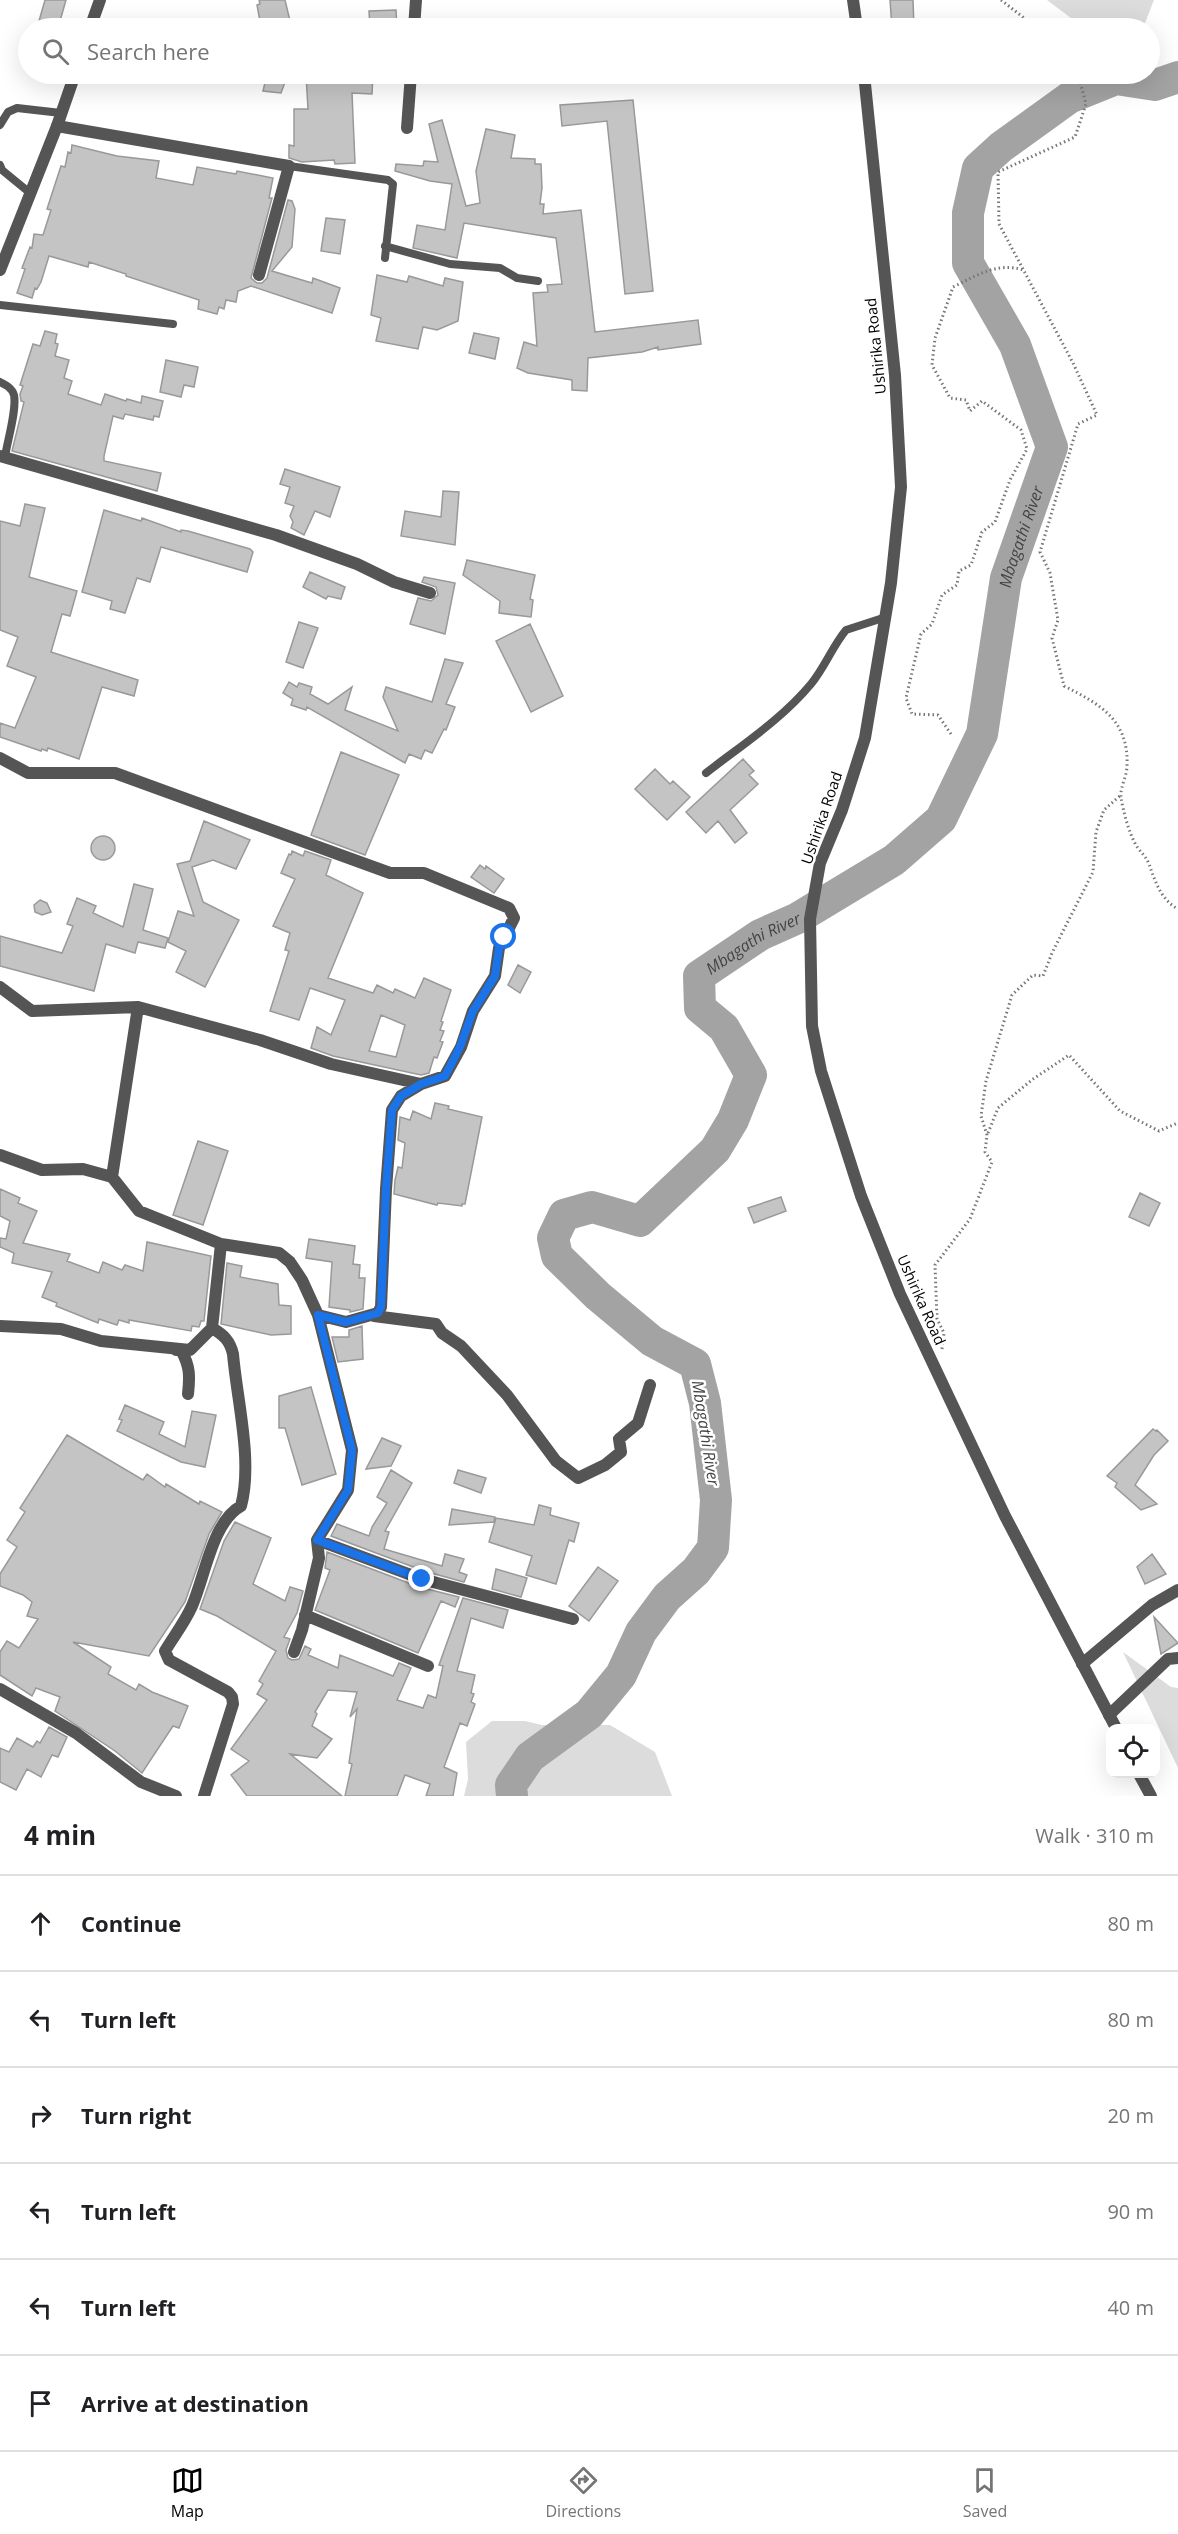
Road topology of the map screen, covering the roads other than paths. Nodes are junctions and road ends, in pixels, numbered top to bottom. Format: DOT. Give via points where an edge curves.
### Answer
graph roads {
  1 [pos="100,0"];
  2 [pos="416,0"];
  3 [pos="854,0"];
  4 [pos="94,18"];
  5 [pos="415,18"];
  6 [pos="856,18"];
  7 [pos="71,84"];
  8 [pos="410,84"];
  9 [pos="865,84"];
  10 [pos="61,113"];
  11 [pos="0,125"];
  12 [pos="57,126"];
  13 [pos="407,128"];
  14 [pos="0,165"];
  15 [pos="289,166"];
  16 [pos="30,193"];
  17 [pos="384,246"];
  18 [pos="385,258"];
  19 [pos="0,270"];
  20 [pos="259,275"];
  21 [pos="538,281"];
  22 [pos="0,305"];
  23 [pos="173,324"];
  24 [pos="0,382"];
  25 [pos="2,457"];
  26 [pos="430,592"];
  27 [pos="886,617"];
  28 [pos="0,758"];
  29 [pos="705,773"];
  30 [pos="0,987"];
  31 [pos="138,1007"];
  32 [pos="421,1084"];
  33 [pos="0,1155"];
  34 [pos="111,1177"];
  35 [pos="221,1244"];
  36 [pos="318,1315"];
  37 [pos="374,1316"];
  38 [pos="0,1326"];
  39 [pos="213,1328"];
  40 [pos="142,1345"];
  41 [pos="651,1385"];
  42 [pos="188,1394"];
  43 [pos="317,1540"];
  44 [pos="1178,1590"];
  45 [pos="305,1615"];
  46 [pos="573,1619"];
  47 [pos="294,1652"];
  48 [pos="1178,1658"];
  49 [pos="1082,1664"];
  50 [pos="428,1666"];
  51 [pos="0,1689"];
  52 [pos="1109,1714"];
  53 [pos="1114,1724"];
  54 [pos="1142,1778"];
  55 [pos="176,1796"];
  56 [pos="204,1796"];
  57 [pos="1151,1796"];
  1 -- 4 [label="street"];
  2 -- 5 [label="street"];
  3 -- 6 [label="street"];
  7 -- 10 [label="street"];
  8 -- 13 [label="street"];
  9 -- 27 [label="street, Ushirika Road" via="895,375 901,487"];
  10 -- 11 [label="lane" via="17,108 8,112"];
  10 -- 12 [label="street"];
  12 -- 15 [label="street"];
  12 -- 16 [label="street"];
  14 -- 16 [label="lane"];
  15 -- 17 [label="lane" via="388,180 393,184"];
  15 -- 20 [label="street"];
  16 -- 19 [label="street"];
  17 -- 18 [label="lane"];
  17 -- 21 [label="lane" via="450,264 500,268 517,278"];
  22 -- 23 [label="lane"];
  24 -- 25 [label="lane" via="14,395"];
  25 -- 26 [label="street" via="276,535 357,564 394,582"];
  27 -- 29 [label="lane" via="846,630 820,673 799,698"];
  27 -- 49 [label="street, Ushirika Road" via="865,738 820,863 810,919 812,1026 821,1071 861,1196 900,1294 1005,1516"];
  28 -- 32 [label="street" via="28,773 115,773 390,873 424,873 509,908 514,918 499,948 495,976 473,1011 460,1047 445,1076"];
  30 -- 31 [label="street" via="32,1011"];
  31 -- 32 [label="street" via="331,1064"];
  31 -- 34 [label="street"];
  32 -- 37 [label="street" via="401,1096 392,1110 381,1307"];
  33 -- 34 [label="street" via="42,1170 83,1169"];
  34 -- 35 [label="street" via="139,1210"];
  35 -- 36 [label="street" via="279,1253 302,1280"];
  35 -- 39 [label="street"];
  36 -- 37 [label="street" via="346,1322"];
  36 -- 43 [label="street" via="352,1450 348,1490"];
  37 -- 41 [label="street" via="436,1324 507,1395 556,1461 578,1478 621,1452 619,1439 639,1423"];
  38 -- 40 [label="street" via="61,1329 101,1341"];
  39 -- 40 [label="street" via="190,1350"];
  39 -- 56 [label="street" via="231,1344 245,1488 241,1506 230,1512 213,1546 190,1610 165,1651 169,1660 232,1697"];
  40 -- 42 [label="street" via="181,1350 188,1362"];
  43 -- 45 [label="street" via="319,1558"];
  43 -- 46 [label="street" via="422,1579"];
  44 -- 49 [label="street" via="1152,1605"];
  45 -- 47 [label="street"];
  45 -- 50 [label="street"];
  48 -- 52 [label="street" via="1168,1659"];
  49 -- 52 [label="street, Ushirika Road"];
  51 -- 55 [label="street" via="76,1733 141,1782"];
  52 -- 53 [label="street, Ushirika Road"];
  54 -- 57 [label="street"];
}
